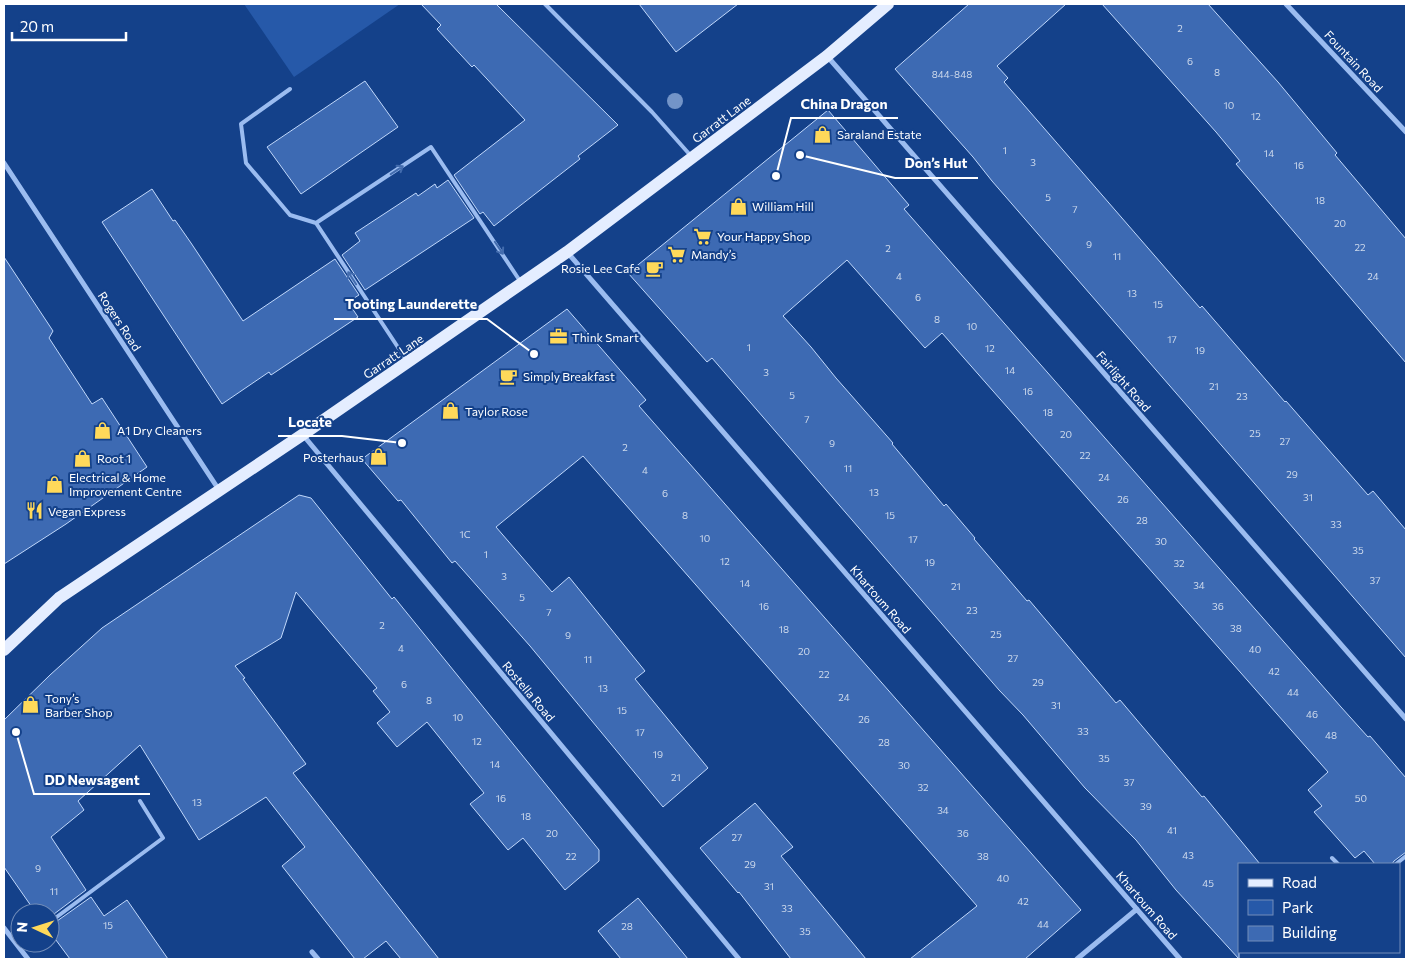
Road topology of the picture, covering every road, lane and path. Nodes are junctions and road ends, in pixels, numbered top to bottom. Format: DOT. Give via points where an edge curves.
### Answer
graph roads {
  1 [pos="545,4"];
  2 [pos="888,4"];
  3 [pos="1286,4"];
  4 [pos="827,56"];
  5 [pos="290,90"];
  6 [pos="1406,132"];
  7 [pos="693,158"];
  8 [pos="4,163"];
  9 [pos="316,223"];
  10 [pos="567,252"];
  11 [pos="523,284"];
  12 [pos="408,363"];
  13 [pos="302,435"];
  14 [pos="219,490"];
  15 [pos="4,650"];
  16 [pos="1406,719"];
  17 [pos="140,801"];
  18 [pos="1332,858"];
  19 [pos="1337,863"];
  20 [pos="1137,909"];
  21 [pos="60,915"];
  22 [pos="312,952"];
  23 [pos="318,959"];
  24 [pos="739,959"];
  25 [pos="1077,959"];
  26 [pos="1180,959"];
  1 -- 7 [label="lane"];
  2 -- 4 [label="main road, Garratt Lane"];
  3 -- 6 [label="street, Fountain Road"];
  4 -- 7 [label="main road, Garratt Lane"];
  4 -- 16 [label="street, Fairlight Road"];
  5 -- 9 [label="lane" via="241,124 246,163 290,214"];
  7 -- 10 [label="main road, Garratt Lane"];
  8 -- 14 [label="street, Rogers Road"];
  9 -- 11 [label="lane, one-way" via="431,147"];
  12 -- 9 [label="lane, one-way"];
  10 -- 11 [label="main road, Garratt Lane"];
  10 -- 20 [label="street, Khartoum Road"];
  11 -- 12 [label="main road, Garratt Lane"];
  12 -- 13 [label="main road, Garratt Lane"];
  13 -- 14 [label="main road, Garratt Lane"];
  13 -- 24 [label="street, Rostella Road"];
  14 -- 15 [label="main road, Garratt Lane" via="59,598"];
  17 -- 21 [label="lane" via="163,838"];
  18 -- 19 [label="lane"];
  20 -- 25 [label="street"];
  20 -- 26 [label="street, Khartoum Road"];
  22 -- 23 [label="street"];
}
